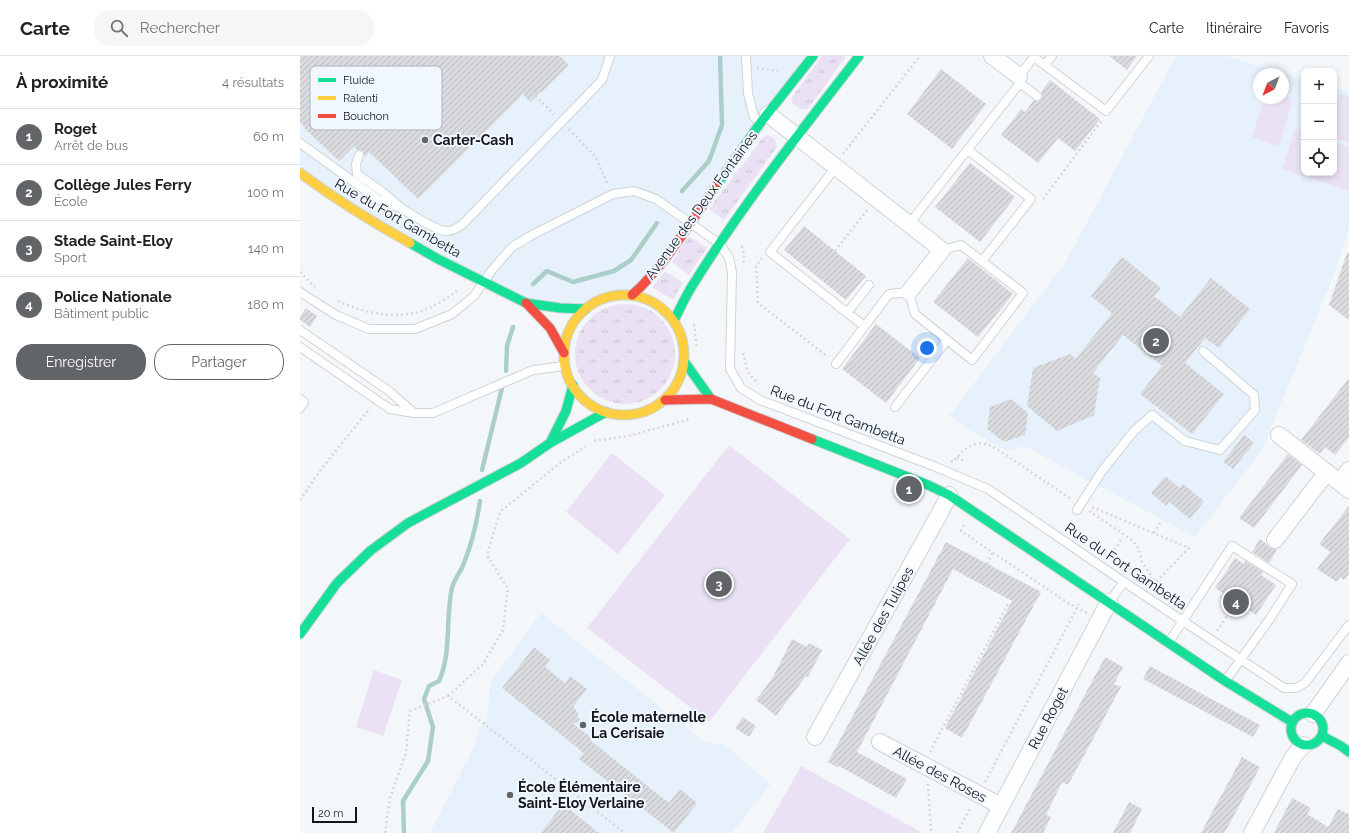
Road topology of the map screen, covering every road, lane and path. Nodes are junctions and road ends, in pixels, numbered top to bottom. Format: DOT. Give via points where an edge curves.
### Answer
graph roads {
  1 [pos="610,56"];
  2 [pos="746,56"];
  3 [pos="813,56"];
  4 [pos="859,56"];
  5 [pos="920,56"];
  6 [pos="992,56"];
  7 [pos="1052,56"];
  8 [pos="1149,56"];
  9 [pos="1045,65"];
  10 [pos="1020,80"];
  11 [pos="528,89"];
  12 [pos="1038,96"];
  13 [pos="1106,110"];
  14 [pos="764,118"];
  15 [pos="561,121"];
  16 [pos="797,137"];
  17 [pos="300,143"];
  18 [pos="968,150"];
  19 [pos="359,155"];
  20 [pos="835,166"];
  21 [pos="300,173"];
  22 [pos="613,194"];
  23 [pos="876,198"];
  24 [pos="1031,199"];
  25 [pos="401,208"];
  26 [pos="690,222"];
  27 [pos="909,224"];
  28 [pos="741,243"];
  29 [pos="720,244"];
  30 [pos="942,250"];
  31 [pos="835,251"];
  32 [pos="770,252"];
  33 [pos="982,261"];
  34 [pos="300,272"];
  35 [pos="743,272"];
  36 [pos="483,283"];
  37 [pos="869,285"];
  38 [pos="460,288"];
  39 [pos="321,291"];
  40 [pos="300,292"];
  41 [pos="909,292"];
  42 [pos="632,295"];
  43 [pos="337,301"];
  44 [pos="526,304"];
  45 [pos="586,309"];
  46 [pos="847,313"];
  47 [pos="674,321"];
  48 [pos="694,323"];
  49 [pos="864,326"];
  50 [pos="300,330"];
  51 [pos="947,340"];
  52 [pos="742,346"];
  53 [pos="300,348"];
  54 [pos="1203,351"];
  55 [pos="564,353"];
  56 [pos="698,354"];
  57 [pos="684,361"];
  58 [pos="836,364"];
  59 [pos="565,366"];
  60 [pos="573,385"];
  61 [pos="759,386"];
  62 [pos="300,399"];
  63 [pos="711,399"];
  64 [pos="377,400"];
  65 [pos="665,400"];
  66 [pos="895,407"];
  67 [pos="300,408"];
  68 [pos="606,412"];
  69 [pos="414,413"];
  70 [pos="693,418"];
  71 [pos="1279,435"];
  72 [pos="593,441"];
  73 [pos="550,443"];
  74 [pos="586,445"];
  75 [pos="957,457"];
  76 [pos="945,459"];
  77 [pos="966,462"];
  78 [pos="1327,472"];
  79 [pos="1346,481"];
  80 [pos="953,485"];
  81 [pos="300,500"];
  82 [pos="1078,508"];
  83 [pos="1161,521"];
  84 [pos="1154,533"];
  85 [pos="1121,540"];
  86 [pos="1275,540"];
  87 [pos="993,552"];
  88 [pos="987,564"];
  89 [pos="1152,577"];
  90 [pos="1124,582"];
  91 [pos="1150,582"];
  92 [pos="1141,593"];
  93 [pos="1109,602"];
  94 [pos="1008,604"];
  95 [pos="1077,607"];
  96 [pos="1232,608"];
  97 [pos="1183,621"];
  98 [pos="1349,625"];
  99 [pos="300,634"];
  100 [pos="1212,640"];
  101 [pos="1169,642"];
  102 [pos="1241,659"];
  103 [pos="1349,663"];
  104 [pos="1225,681"];
  105 [pos="448,696"];
  106 [pos="1313,714"];
  107 [pos="1292,722"];
  108 [pos="1322,736"];
  109 [pos="816,737"];
  110 [pos="880,742"];
  111 [pos="1304,745"];
  112 [pos="1349,752"];
  113 [pos="923,765"];
  114 [pos="978,794"];
  115 [pos="1001,806"];
  116 [pos="385,833"];
  117 [pos="625,833"];
  118 [pos="931,833"];
  119 [pos="957,833"];
  120 [pos="987,833"];
  121 [pos="1252,833"];
  1 -- 15 [label="lane" via="602,80"];
  2 -- 14 [label="lane" via="748,94 754,117"];
  3 -- 14 [label="main road, Avenue des Deux Fontaines"];
  4 -- 16 [label="main road"];
  5 -- 20 [label="path"];
  6 -- 10 [label="street"];
  7 -- 9 [label="lane"];
  8 -- 13 [label="lane"];
  9 -- 10 [label="lane" via="1034,57"];
  9 -- 13 [label="lane"];
  10 -- 12 [label="lane"];
  10 -- 18 [label="lane"];
  11 -- 15 [label="path"];
  13 -- 24 [label="path" via="1102,120 1042,201"];
  14 -- 16 [label="street"];
  14 -- 26 [label="main road, Avenue des Deux Fontaines"];
  15 -- 22 [label="path" via="594,156"];
  15 -- 25 [label="lane" via="462,225 454,230 438,229"];
  16 -- 20 [label="street"];
  16 -- 29 [label="main road"];
  17 -- 25 [label="lane" via="379,200"];
  18 -- 24 [label="lane"];
  18 -- 27 [label="lane"];
  19 -- 25 [label="lane" via="356,164 357,174"];
  20 -- 23 [label="street"];
  20 -- 32 [label="lane"];
  21 -- 36 [label="main road, Rue du Fort Gambetta" via="380,226"];
  22 -- 26 [label="lane, Rue du Fort Gambetta" via="634,191 656,199"];
  22 -- 36 [label="lane, Rue du Fort Gambetta" via="512,247"];
  23 -- 27 [label="street"];
  23 -- 31 [label="path"];
  24 -- 33 [label="lane"];
  26 -- 29 [label="lane, Rue du Fort Gambetta"];
  26 -- 42 [label="main road, Avenue des Deux Fontaines" via="662,262 642,287"];
  27 -- 30 [label="street"];
  28 -- 35 [label="path" via="744,254"];
  29 -- 47 [label="main road" via="693,284"];
  29 -- 80 [label="lane, Rue du Fort Gambetta" via="729,258 732,272 730,369 741,388 760,400"];
  30 -- 33 [label="lane" via="962,245"];
  30 -- 41 [label="street"];
  32 -- 46 [label="lane"];
  32 -- 58 [label="path" via="756,266 758,303"];
  33 -- 51 [label="lane" via="1023,293 972,360"];
  34 -- 39 [label="path"];
  36 -- 40 [label="lane, Rue du Fort Gambetta" via="474,296 452,314 415,329 369,329 336,315"];
  36 -- 44 [label="main road, Rue du Fort Gambetta"];
  37 -- 46 [label="lane"];
  38 -- 43 [label="path" via="436,306 402,315 381,315"];
  41 -- 49 [label="lane" via="889,294"];
  41 -- 51 [label="lane" via="915,314"];
  42 -- 45 [label="main road" via="606,298"];
  42 -- 47 [label="main road" via="662,308"];
  44 -- 45 [label="main road, Rue du Fort Gambetta"];
  44 -- 55 [label="main road, Rue du Fort Gambetta" via="550,328"];
  45 -- 55 [label="main road" via="572,326"];
  46 -- 49 [label="lane"];
  47 -- 57 [label="main road" via="683,340"];
  48 -- 56 [label="path"];
  49 -- 58 [label="lane"];
  50 -- 69 [label="lane" via="389,391"];
  51 -- 66 [label="lane"];
  52 -- 61 [label="path" via="748,372"];
  53 -- 64 [label="lane"];
  54 -- 82 [label="lane" via="1254,396 1255,410 1220,450 1185,441 1152,415 1134,431 1102,471"];
  55 -- 59 [label="main road"];
  57 -- 63 [label="main road"];
  57 -- 65 [label="main road" via="681,376"];
  59 -- 60 [label="main road"];
  59 -- 69 [label="lane" via="533,370 433,413"];
  60 -- 68 [label="main road" via="581,397 592,406"];
  60 -- 73 [label="main road" via="566,411"];
  62 -- 67 [label="lane" via="304,402"];
  63 -- 65 [label="main road, Rue du Fort Gambetta"];
  63 -- 80 [label="main road, Rue du Fort Gambetta" via="922,482"];
  64 -- 69 [label="lane" via="390,409"];
  64 -- 81 [label="path" via="322,468"];
  65 -- 68 [label="main road" via="652,409 637,414 621,415"];
  68 -- 73 [label="main road"];
  70 -- 72 [label="path" via="628,436"];
  71 -- 78 [label="street"];
  73 -- 99 [label="main road" via="521,463 408,523 370,551 337,583"];
  74 -- 105 [label="path" via="500,512 487,555 508,589 503,630 483,664"];
  75 -- 76 [label="path" via="953,462"];
  75 -- 77 [label="path"];
  75 -- 82 [label="path" via="963,450 974,445 984,444 997,449"];
  78 -- 79 [label="street"];
  78 -- 86 [label="street"];
  80 -- 90 [label="lane, Rue du Fort Gambetta" via="988,489"];
  80 -- 93 [label="main road, Rue du Fort Gambetta"];
  80 -- 109 [label="street, Allée des Tulipes"];
  82 -- 84 [label="path" via="1094,507"];
  82 -- 89 [label="path" via="1132,540"];
  83 -- 84 [label="path"];
  84 -- 89 [label="path" via="1188,548 1156,582"];
  85 -- 91 [label="path" via="1111,555"];
  87 -- 88 [label="path"];
  89 -- 91 [label="path"];
  90 -- 92 [label="lane, Rue du Fort Gambetta"];
  90 -- 93 [label="lane"];
  91 -- 92 [label="path"];
  92 -- 97 [label="lane, Rue du Fort Gambetta"];
  93 -- 101 [label="main road, Rue du Fort Gambetta"];
  93 -- 115 [label="street, Rue Roget"];
  94 -- 113 [label="path"];
  95 -- 114 [label="path"];
  96 -- 100 [label="path"];
  97 -- 100 [label="lane, Rue du Fort Gambetta"];
  97 -- 101 [label="lane"];
  97 -- 102 [label="lane" via="1232,546 1292,584"];
  98 -- 102 [label="lane, Rue du Fort Gambetta" via="1305,683 1296,688 1284,688"];
  100 -- 102 [label="lane, Rue du Fort Gambetta"];
  101 -- 104 [label="main road, Rue du Fort Gambetta"];
  102 -- 104 [label="lane"];
  103 -- 106 [label="street"];
  104 -- 107 [label="main road, Rue du Fort Gambetta"];
  105 -- 116 [label="path" via="410,711 406,754 390,798"];
  105 -- 117 [label="path"];
  106 -- 107 [label="main road" via="1299,715"];
  106 -- 108 [label="main road" via="1321,720"];
  107 -- 111 [label="main road" via="1292,736 1299,744"];
  108 -- 111 [label="main road" via="1315,743"];
  108 -- 112 [label="main road"];
  110 -- 113 [label="street, Allée des Roses"];
  111 -- 121 [label="street" via="1292,759"];
  113 -- 114 [label="street, Allée des Roses"];
  113 -- 118 [label="path" via="929,786"];
  114 -- 115 [label="street, Allée des Roses"];
  114 -- 119 [label="path"];
  115 -- 120 [label="street, Rue Roget"];
}
